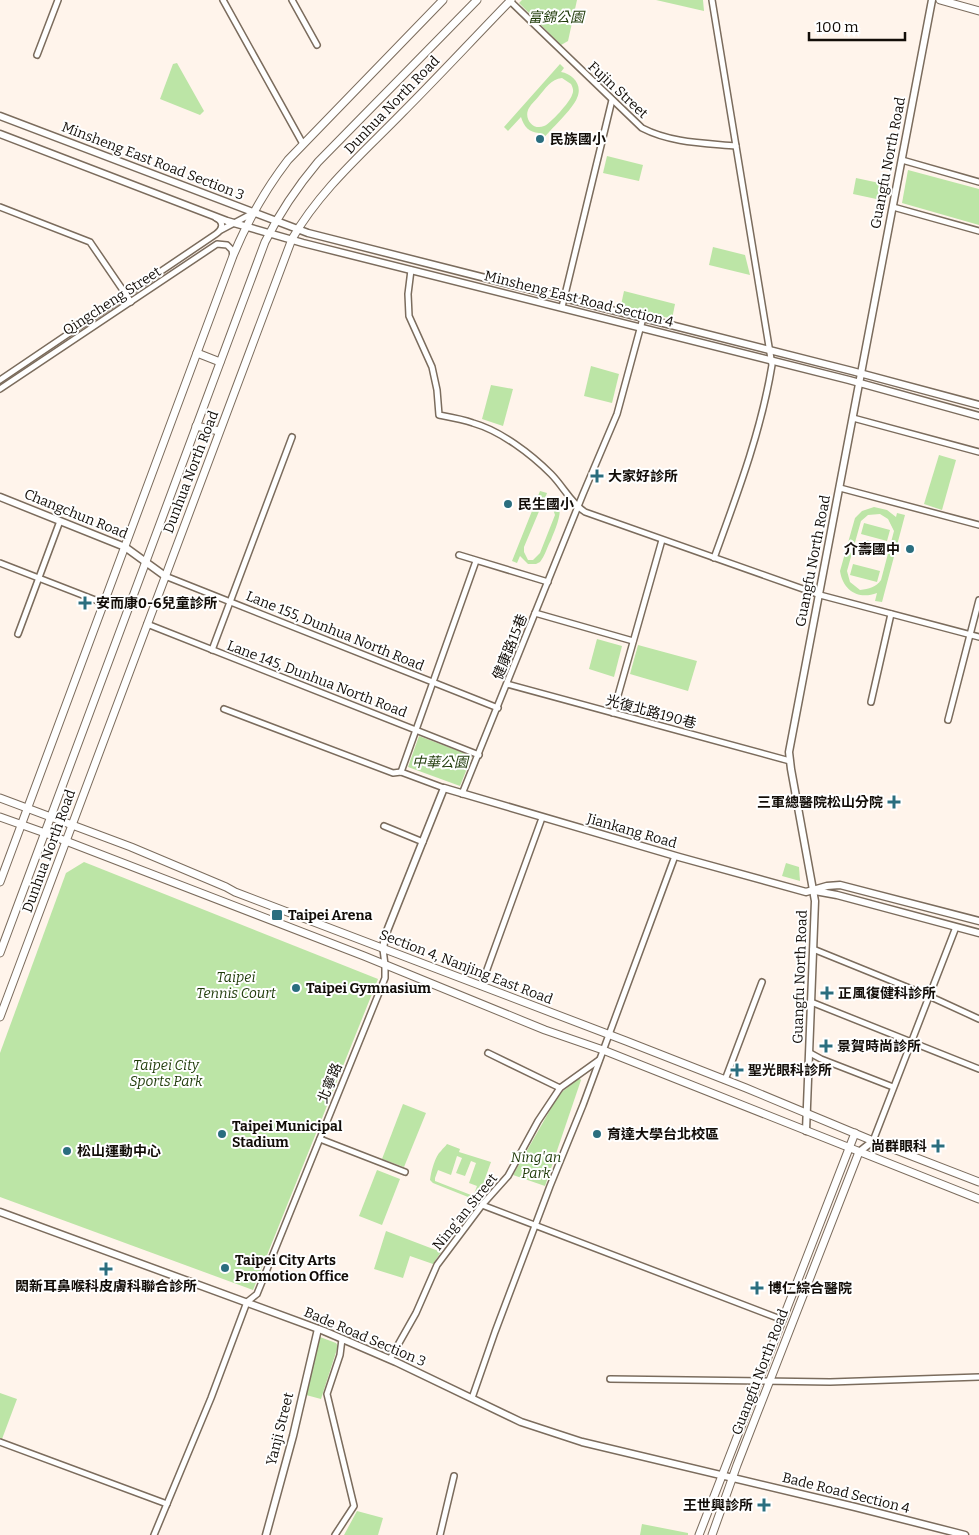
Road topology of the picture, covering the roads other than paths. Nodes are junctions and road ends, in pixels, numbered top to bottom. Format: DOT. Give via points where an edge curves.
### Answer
graph roads {
  1 [pos="58,0"];
  2 [pos="223,0"];
  3 [pos="292,0"];
  4 [pos="443,0"];
  5 [pos="477,0"];
  6 [pos="510,0"];
  7 [pos="712,0"];
  8 [pos="932,0"];
  9 [pos="940,0"];
  10 [pos="979,11"];
  11 [pos="318,45"];
  12 [pos="37,56"];
  13 [pos="612,100"];
  14 [pos="0,116"];
  15 [pos="0,134"];
  16 [pos="303,144"];
  17 [pos="736,146"];
  18 [pos="902,160"];
  19 [pos="979,182"];
  20 [pos="0,207"];
  21 [pos="893,207"];
  22 [pos="253,213"];
  23 [pos="214,216"];
  24 [pos="276,221"];
  25 [pos="234,223"];
  26 [pos="245,226"];
  27 [pos="298,229"];
  28 [pos="220,231"];
  29 [pos="979,231"];
  30 [pos="270,233"];
  31 [pos="292,239"];
  32 [pos="233,256"];
  33 [pos="411,270"];
  34 [pos="126,295"];
  35 [pos="564,298"];
  36 [pos="131,302"];
  37 [pos="562,307"];
  38 [pos="643,318"];
  39 [pos="640,327"];
  40 [pos="769,350"];
  41 [pos="197,353"];
  42 [pos="771,360"];
  43 [pos="220,362"];
  44 [pos="861,373"];
  45 [pos="0,380"];
  46 [pos="859,383"];
  47 [pos="0,389"];
  48 [pos="979,405"];
  49 [pos="979,416"];
  50 [pos="853,418"];
  51 [pos="196,426"];
  52 [pos="219,431"];
  53 [pos="292,436"];
  54 [pos="979,452"];
  55 [pos="840,488"];
  56 [pos="0,497"];
  57 [pos="578,507"];
  58 [pos="60,521"];
  59 [pos="979,525"];
  60 [pos="662,540"];
  61 [pos="125,546"];
  62 [pos="459,555"];
  63 [pos="714,558"];
  64 [pos="476,561"];
  65 [pos="146,562"];
  66 [pos="0,563"];
  67 [pos="164,576"];
  68 [pos="39,578"];
  69 [pos="548,582"];
  70 [pos="820,595"];
  71 [pos="979,600"];
  72 [pos="230,601"];
  73 [pos="103,603"];
  74 [pos="535,613"];
  75 [pos="890,614"];
  76 [pos="146,624"];
  77 [pos="18,634"];
  78 [pos="970,634"];
  79 [pos="979,637"];
  80 [pos="633,641"];
  81 [pos="212,650"];
  82 [pos="433,682"];
  83 [pos="507,684"];
  84 [pos="871,702"];
  85 [pos="498,708"];
  86 [pos="224,709"];
  87 [pos="613,713"];
  88 [pos="948,720"];
  89 [pos="416,730"];
  90 [pos="479,755"];
  91 [pos="790,760"];
  92 [pos="401,772"];
  93 [pos="444,788"];
  94 [pos="462,794"];
  95 [pos="0,798"];
  96 [pos="27,809"];
  97 [pos="0,817"];
  98 [pos="50,818"];
  99 [pos="542,818"];
  100 [pos="22,824"];
  101 [pos="72,826"];
  102 [pos="384,826"];
  103 [pos="45,833"];
  104 [pos="66,841"];
  105 [pos="423,842"];
  106 [pos="675,856"];
  107 [pos="0,882"];
  108 [pos="814,890"];
  109 [pos="979,921"];
  110 [pos="956,927"];
  111 [pos="979,933"];
  112 [pos="383,949"];
  113 [pos="813,949"];
  114 [pos="0,954"];
  115 [pos="386,965"];
  116 [pos="762,982"];
  117 [pos="481,986"];
  118 [pos="929,996"];
  119 [pos="811,1002"];
  120 [pos="0,1017"];
  121 [pos="979,1019"];
  122 [pos="608,1035"];
  123 [pos="911,1041"];
  124 [pos="603,1050"];
  125 [pos="488,1053"];
  126 [pos="810,1053"];
  127 [pos="599,1060"];
  128 [pos="979,1069"];
  129 [pos="725,1080"];
  130 [pos="560,1088"];
  131 [pos="894,1088"];
  132 [pos="807,1114"];
  133 [pos="806,1131"];
  134 [pos="855,1133"];
  135 [pos="320,1139"];
  136 [pos="873,1141"];
  137 [pos="849,1148"];
  138 [pos="859,1152"];
  139 [pos="405,1172"];
  140 [pos="978,1180"];
  141 [pos="979,1199"];
  142 [pos="482,1205"];
  143 [pos="0,1212"];
  144 [pos="536,1225"];
  145 [pos="247,1302"];
  146 [pos="783,1320"];
  147 [pos="318,1329"];
  148 [pos="342,1339"];
  149 [pos="390,1359"];
  150 [pos="979,1377"];
  151 [pos="610,1378"];
  152 [pos="759,1381"];
  153 [pos="770,1381"];
  154 [pos="472,1398"];
  155 [pos="2,1443"];
  156 [pos="722,1475"];
  157 [pos="454,1476"];
  158 [pos="733,1478"];
  159 [pos="167,1504"];
  160 [pos="154,1535"];
  161 [pos="266,1535"];
  162 [pos="335,1535"];
  163 [pos="440,1535"];
  164 [pos="699,1535"];
  165 [pos="712,1535"];
  166 [pos="965,1535"];
  1 -- 12 [label="street"];
  2 -- 16 [label="street"];
  3 -- 11 [label="street"];
  4 -- 16 [label="main road"];
  5 -- 24 [label="main road, Dunhua North Road" via="318,162"];
  6 -- 13 [label="street, Fujin Street"];
  6 -- 27 [label="main road, Dunhua North Road" via="334,181"];
  7 -- 17 [label="street"];
  8 -- 18 [label="street, Guangfu North Road"];
  9 -- 10 [label="main road"];
  13 -- 17 [label="street, Fujin Street" via="642,128 664,138"];
  13 -- 35 [label="street"];
  14 -- 22 [label="street, Minsheng East Road Section 3"];
  15 -- 23 [label="street, Minsheng East Road Section 3"];
  16 -- 22 [label="main road" via="278,174"];
  17 -- 40 [label="street"];
  18 -- 19 [label="street"];
  18 -- 21 [label="street, Guangfu North Road"];
  20 -- 34 [label="street" via="90,242"];
  21 -- 29 [label="street"];
  21 -- 44 [label="street, Guangfu North Road"];
  22 -- 24 [label="street, Minsheng East Road Section 3"];
  22 -- 25 [label="street, Qingcheng Street"];
  22 -- 26 [label="main road"];
  23 -- 25 [label="street, Minsheng East Road Section 3"];
  23 -- 28 [label="street" via="221,221"];
  24 -- 27 [label="street, Minsheng East Road Section 3"];
  24 -- 30 [label="main road, Dunhua North Road"];
  25 -- 26 [label="street, Minsheng East Road Section 3"];
  25 -- 28 [label="street, Qingcheng Street"];
  26 -- 30 [label="street, Minsheng East Road Section 3"];
  26 -- 32 [label="main road"];
  27 -- 31 [label="main road, Dunhua North Road"];
  27 -- 35 [label="street, Minsheng East Road Section 4"];
  28 -- 34 [label="street, Qingcheng Street"];
  30 -- 31 [label="street, Minsheng East Road Section 3"];
  30 -- 43 [label="main road, Dunhua North Road"];
  31 -- 33 [label="street, Minsheng East Road Section 4"];
  31 -- 52 [label="main road, Dunhua North Road"];
  32 -- 36 [label="street, Qingcheng Street" via="227,245 217,244"];
  32 -- 41 [label="main road"];
  33 -- 37 [label="street, Minsheng East Road Section 4"];
  33 -- 57 [label="street" via="409,316 432,367 439,415 475,423 508,439 553,476"];
  34 -- 36 [label="street"];
  34 -- 45 [label="street, Qingcheng Street"];
  35 -- 37 [label="street"];
  35 -- 38 [label="street, Minsheng East Road Section 4"];
  36 -- 47 [label="street, Qingcheng Street"];
  37 -- 39 [label="street, Minsheng East Road Section 4"];
  38 -- 39 [label="street, 健康路15巷"];
  38 -- 40 [label="street, Minsheng East Road Section 4"];
  39 -- 42 [label="street, Minsheng East Road Section 4"];
  39 -- 57 [label="street, 健康路15巷" via="617,414"];
  40 -- 42 [label="street"];
  40 -- 44 [label="street, Minsheng East Road Section 4"];
  41 -- 43 [label="main road"];
  41 -- 61 [label="main road"];
  42 -- 46 [label="street, Minsheng East Road Section 4"];
  42 -- 63 [label="street" via="754,442"];
  43 -- 51 [label="main road, Dunhua North Road"];
  44 -- 46 [label="street, Guangfu North Road"];
  44 -- 48 [label="street, Minsheng East Road Section 4"];
  46 -- 49 [label="street, Minsheng East Road Section 4"];
  46 -- 50 [label="street, Guangfu North Road"];
  50 -- 54 [label="street"];
  50 -- 55 [label="street, Guangfu North Road"];
  51 -- 52 [label="main road"];
  51 -- 65 [label="main road, Dunhua North Road"];
  52 -- 67 [label="main road, Dunhua North Road"];
  53 -- 72 [label="street"];
  55 -- 59 [label="street"];
  55 -- 70 [label="street, Guangfu North Road"];
  56 -- 58 [label="street, Changchun Road"];
  57 -- 60 [label="street"];
  57 -- 69 [label="street, 健康路15巷"];
  58 -- 61 [label="street, Changchun Road"];
  58 -- 68 [label="street"];
  60 -- 63 [label="street"];
  60 -- 80 [label="street"];
  61 -- 65 [label="street, Changchun Road"];
  61 -- 73 [label="main road"];
  62 -- 64 [label="street"];
  63 -- 70 [label="street"];
  64 -- 69 [label="street"];
  64 -- 82 [label="street"];
  65 -- 67 [label="street, Changchun Road"];
  65 -- 98 [label="main road, Dunhua North Road"];
  66 -- 68 [label="street"];
  67 -- 72 [label="street, Lane 155, Dunhua North Road"];
  67 -- 76 [label="main road, Dunhua North Road"];
  68 -- 73 [label="street"];
  68 -- 77 [label="street"];
  69 -- 74 [label="street, 健康路15巷"];
  70 -- 75 [label="street"];
  70 -- 91 [label="street, Guangfu North Road"];
  71 -- 78 [label="street"];
  72 -- 81 [label="street"];
  72 -- 82 [label="street, Lane 155, Dunhua North Road"];
  73 -- 96 [label="main road"];
  74 -- 80 [label="street"];
  74 -- 83 [label="street, 健康路15巷"];
  75 -- 78 [label="street"];
  75 -- 84 [label="street"];
  76 -- 81 [label="street, Lane 145, Dunhua North Road"];
  76 -- 101 [label="main road, Dunhua North Road"];
  78 -- 79 [label="street"];
  78 -- 88 [label="street"];
  80 -- 87 [label="street"];
  81 -- 89 [label="street, Lane 145, Dunhua North Road"];
  82 -- 85 [label="street, Lane 155, Dunhua North Road"];
  82 -- 89 [label="street"];
  83 -- 85 [label="street, 健康路15巷"];
  83 -- 87 [label="street, 光復北路190巷"];
  85 -- 90 [label="street, 健康路15巷"];
  86 -- 92 [label="street, Jiankang Road" via="393,773"];
  87 -- 91 [label="street, 光復北路190巷"];
  89 -- 90 [label="street, Lane 145, Dunhua North Road"];
  89 -- 92 [label="street"];
  90 -- 94 [label="street, 健康路15巷"];
  91 -- 108 [label="street, Guangfu North Road"];
  92 -- 93 [label="street, Jiankang Road"];
  93 -- 94 [label="street, Jiankang Road"];
  93 -- 105 [label="street"];
  94 -- 99 [label="street, Jiankang Road"];
  95 -- 96 [label="main road, Section 4, Nanjing East Road"];
  96 -- 98 [label="main road, Section 4, Nanjing East Road"];
  96 -- 100 [label="main road"];
  97 -- 100 [label="main road, Section 4, Nanjing East Road"];
  98 -- 101 [label="main road, Section 4, Nanjing East Road"];
  98 -- 103 [label="main road, Dunhua North Road"];
  99 -- 106 [label="street, Jiankang Road"];
  99 -- 117 [label="street"];
  100 -- 103 [label="main road, Section 4, Nanjing East Road"];
  100 -- 107 [label="main road"];
  101 -- 104 [label="main road, Dunhua North Road"];
  101 -- 112 [label="main road, Section 4, Nanjing East Road"];
  102 -- 105 [label="street"];
  103 -- 104 [label="main road, Section 4, Nanjing East Road"];
  103 -- 114 [label="main road, Dunhua North Road"];
  104 -- 115 [label="main road, Section 4, Nanjing East Road"];
  104 -- 120 [label="main road, Dunhua North Road"];
  105 -- 112 [label="street" via="385,936"];
  106 -- 108 [label="street, Jiankang Road" via="806,892"];
  106 -- 122 [label="street"];
  108 -- 109 [label="street, Jiankang Road" via="840,885"];
  108 -- 110 [label="street, Jiankang Road"];
  108 -- 113 [label="street, Guangfu North Road"];
  110 -- 111 [label="street, Jiankang Road"];
  110 -- 118 [label="street"];
  112 -- 115 [label="street, 北寧路"];
  112 -- 117 [label="main road, Section 4, Nanjing East Road"];
  113 -- 118 [label="street"];
  113 -- 119 [label="street, Guangfu North Road"];
  115 -- 124 [label="main road, Section 4, Nanjing East Road" via="545,1030"];
  115 -- 135 [label="street, 北寧路" via="385,978"];
  116 -- 129 [label="street"];
  117 -- 122 [label="main road, Section 4, Nanjing East Road"];
  118 -- 121 [label="street"];
  118 -- 123 [label="street"];
  119 -- 123 [label="street"];
  119 -- 126 [label="street, Guangfu North Road"];
  122 -- 124 [label="street"];
  122 -- 129 [label="main road, Section 4, Nanjing East Road"];
  123 -- 128 [label="street"];
  123 -- 131 [label="street"];
  124 -- 127 [label="street"];
  124 -- 133 [label="main road, Section 4, Nanjing East Road"];
  125 -- 130 [label="street"];
  126 -- 131 [label="street"];
  126 -- 132 [label="street, Guangfu North Road"];
  127 -- 130 [label="street, Ning'an Street"];
  127 -- 144 [label="street"];
  129 -- 132 [label="main road, Section 4, Nanjing East Road"];
  130 -- 142 [label="street, Ning'an Street" via="508,1176"];
  131 -- 136 [label="street"];
  132 -- 133 [label="street, Guangfu North Road"];
  132 -- 134 [label="main road, Section 4, Nanjing East Road"];
  133 -- 137 [label="main road, Section 4, Nanjing East Road"];
  134 -- 136 [label="main road, Section 4, Nanjing East Road"];
  134 -- 137 [label="main road, Guangfu North Road"];
  135 -- 139 [label="street"];
  135 -- 145 [label="street, 北寧路" via="257,1294"];
  136 -- 138 [label="street"];
  136 -- 140 [label="main road, Section 4, Nanjing East Road"];
  137 -- 138 [label="main road, Section 4, Nanjing East Road"];
  137 -- 146 [label="main road, Guangfu North Road"];
  138 -- 141 [label="main road, Section 4, Nanjing East Road"];
  138 -- 153 [label="main road, Guangfu North Road"];
  142 -- 144 [label="street"];
  142 -- 149 [label="street, Ning'an Street" via="437,1265 416,1313"];
  143 -- 145 [label="street, Bade Road Section 3"];
  144 -- 146 [label="street"];
  144 -- 154 [label="street"];
  145 -- 147 [label="street, Bade Road Section 3"];
  145 -- 159 [label="street, 北寧路"];
  146 -- 152 [label="main road, Guangfu North Road"];
  147 -- 148 [label="street, Bade Road Section 3"];
  147 -- 161 [label="street, Yanji Street"];
  148 -- 149 [label="street, Bade Road Section 3"];
  148 -- 162 [label="street" via="327,1394 354,1506"];
  149 -- 154 [label="street, Bade Road Section 3"];
  150 -- 153 [label="street"];
  151 -- 152 [label="street"];
  152 -- 153 [label="street"];
  152 -- 156 [label="main road, Guangfu North Road"];
  153 -- 158 [label="main road, Guangfu North Road"];
  154 -- 156 [label="street, Bade Road Section 3" via="521,1422 582,1442"];
  155 -- 159 [label="street"];
  156 -- 158 [label="street, Bade Road Section 4"];
  156 -- 164 [label="main road, Guangfu North Road"];
  157 -- 163 [label="street"];
  158 -- 165 [label="main road, Guangfu North Road"];
  158 -- 166 [label="street, Bade Road Section 4"];
  159 -- 160 [label="street, 北寧路"];
}
